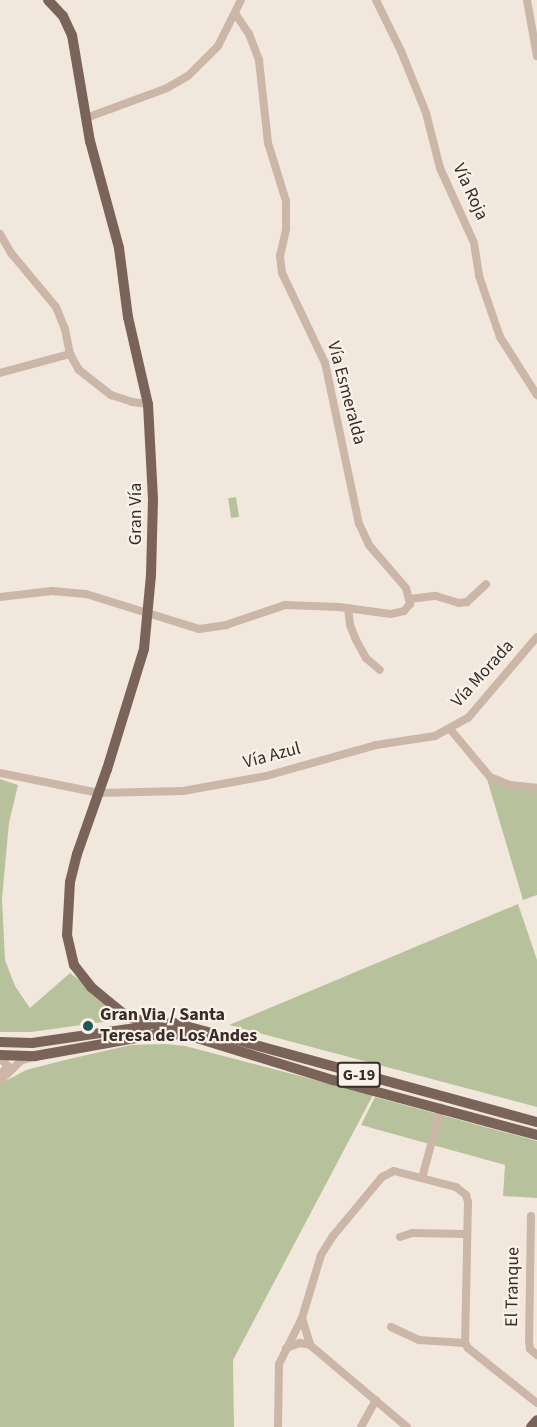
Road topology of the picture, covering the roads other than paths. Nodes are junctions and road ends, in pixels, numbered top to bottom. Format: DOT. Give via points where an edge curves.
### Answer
graph roads {
  1 [pos="48,0"];
  2 [pos="241,0"];
  3 [pos="376,0"];
  4 [pos="528,0"];
  5 [pos="236,15"];
  6 [pos="537,56"];
  7 [pos="86,118"];
  8 [pos="0,234"];
  9 [pos="70,354"];
  10 [pos="0,374"];
  11 [pos="537,395"];
  12 [pos="148,404"];
  13 [pos="486,584"];
  14 [pos="0,597"];
  15 [pos="410,599"];
  16 [pos="348,608"];
  17 [pos="148,614"];
  18 [pos="537,637"];
  19 [pos="380,670"];
  20 [pos="450,729"];
  21 [pos="0,773"];
  22 [pos="537,788"];
  23 [pos="99,793"];
  24 [pos="118,1010"];
  25 [pos="154,1025"];
  26 [pos="111,1029"];
  27 [pos="184,1031"];
  28 [pos="79,1035"];
  29 [pos="0,1042"];
  30 [pos="102,1044"];
  31 [pos="12,1056"];
  32 [pos="35,1056"];
  33 [pos="0,1057"];
  34 [pos="2,1074"];
  35 [pos="0,1081"];
  36 [pos="441,1108"];
  37 [pos="537,1122"];
  38 [pos="537,1135"];
  39 [pos="422,1178"];
  40 [pos="531,1216"];
  41 [pos="467,1234"];
  42 [pos="399,1237"];
  43 [pos="302,1318"];
  44 [pos="391,1327"];
  45 [pos="465,1343"];
  46 [pos="310,1345"];
  47 [pos="286,1348"];
  48 [pos="537,1355"];
  49 [pos="376,1400"];
  50 [pos="537,1403"];
  51 [pos="537,1420"];
  52 [pos="278,1427"];
  53 [pos="361,1427"];
  54 [pos="408,1427"];
  55 [pos="531,1427"];
  1 -- 7 [label="main road, Gran Vía" via="63,15 72,35"];
  2 -- 5 [label="street"];
  3 -- 11 [label="street, Vía Roja" via="401,51 426,114 440,168 474,243 479,276 500,337"];
  4 -- 6 [label="street"];
  5 -- 7 [label="street" via="218,46 188,76 167,88"];
  5 -- 15 [label="street, Vía Esmeralda" via="256,51 268,142 286,201 282,273 325,363 359,524 369,545 406,588"];
  7 -- 12 [label="main road, Gran Vía" via="119,249 128,316"];
  8 -- 9 [label="street" via="56,307"];
  9 -- 10 [label="street"];
  9 -- 12 [label="street" via="79,370 105,392"];
  12 -- 17 [label="main road, Gran Vía" via="153,518"];
  13 -- 15 [label="street" via="467,602 436,596"];
  14 -- 17 [label="street" via="75,592"];
  15 -- 16 [label="street" via="404,611 391,614"];
  16 -- 17 [label="street" via="285,605 210,628 186,627"];
  16 -- 19 [label="street" via="356,640 366,658"];
  17 -- 23 [label="main road, Gran Vía" via="141,659"];
  18 -- 20 [label="street, Vía Morada" via="468,718"];
  20 -- 22 [label="street" via="490,777 510,785"];
  20 -- 23 [label="street, Vía Azul" via="435,736 356,750 216,787"];
  21 -- 23 [label="street, Vía Azul"];
  23 -- 24 [label="main road, Gran Vía" via="73,868 66,935 78,972"];
  24 -- 25 [label="main road, Gran Vía"];
  24 -- 26 [label="main road"];
  24 -- 27 [label="main road, Gran Vía"];
  25 -- 26 [label="main road, G-19"];
  25 -- 27 [label="main road, G-19"];
  26 -- 28 [label="main road, G-19"];
  26 -- 30 [label="main road"];
  27 -- 30 [label="main road, G-19"];
  27 -- 36 [label="main road, G-19"];
  27 -- 37 [label="main road, G-19"];
  28 -- 29 [label="main road, G-19" via="32,1043"];
  28 -- 31 [label="main road" via="56,1044 20,1048"];
  30 -- 32 [label="main road, G-19"];
  31 -- 32 [label="main road, G-19"];
  31 -- 33 [label="main road, G-19"];
  31 -- 34 [label="street" via="9,1068"];
  32 -- 35 [label="street" via="22,1060"];
  33 -- 34 [label="street" via="8,1064"];
  36 -- 38 [label="main road, G-19"];
  36 -- 39 [label="street"];
  39 -- 41 [label="street" via="464,1192 468,1202"];
  39 -- 43 [label="street" via="394,1172 377,1183 326,1245"];
  40 -- 48 [label="street, El Tranque" via="529,1340 530,1349"];
  41 -- 42 [label="street" via="412,1233"];
  41 -- 45 [label="street"];
  43 -- 46 [label="street"];
  43 -- 47 [label="street"];
  44 -- 45 [label="street" via="419,1340"];
  45 -- 50 [label="street"];
  46 -- 47 [label="street" via="300,1343"];
  46 -- 49 [label="street"];
  47 -- 52 [label="street" via="277,1373"];
  49 -- 53 [label="street"];
  49 -- 54 [label="street"];
  51 -- 55 [label="main road"];
}
